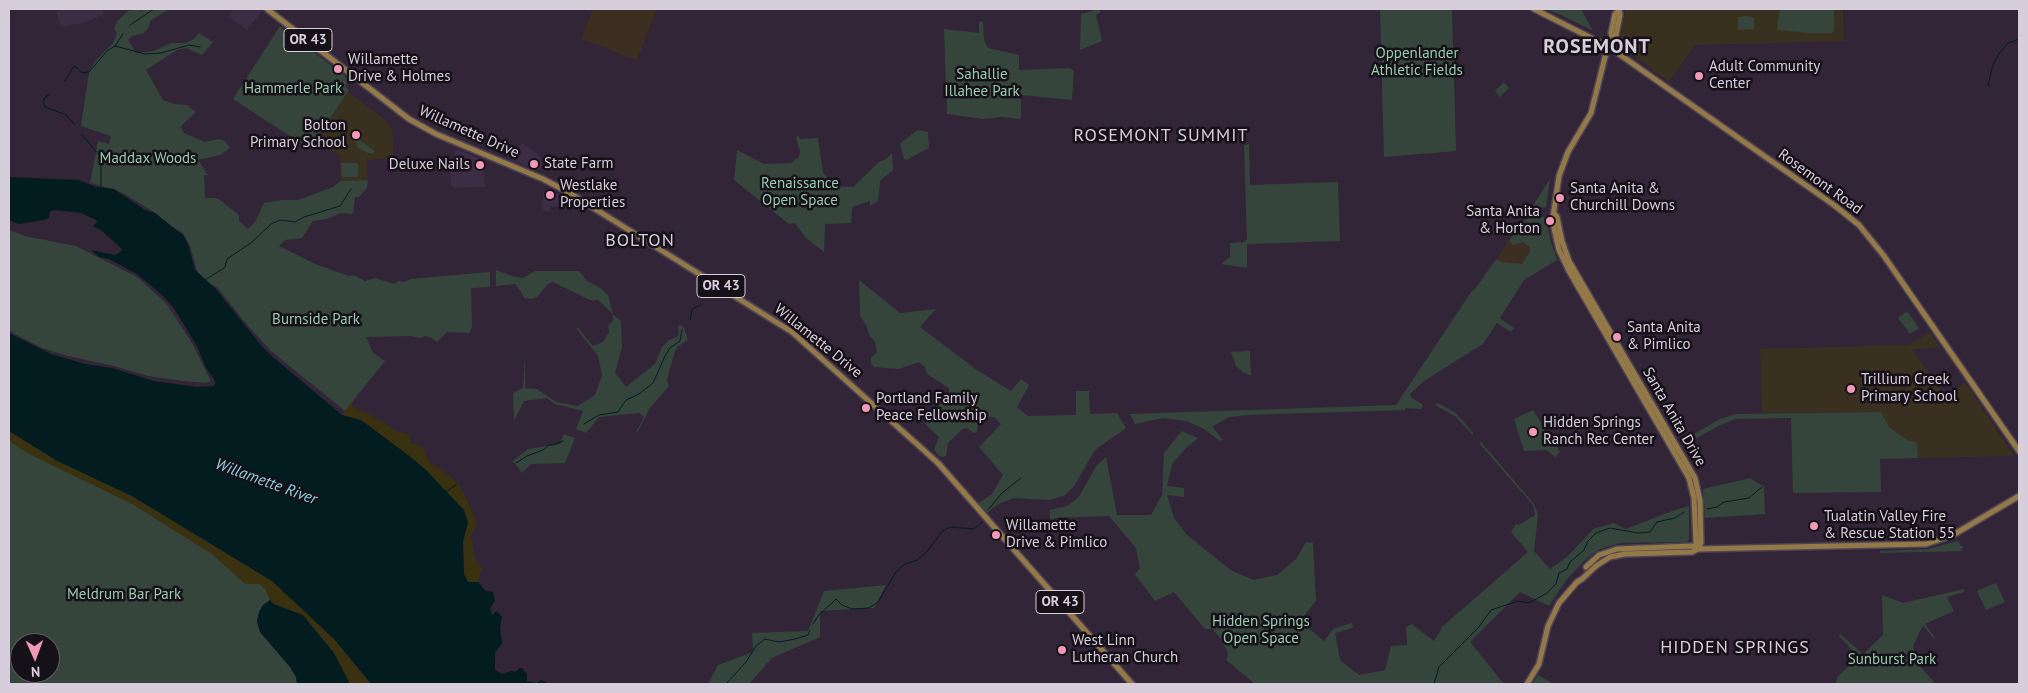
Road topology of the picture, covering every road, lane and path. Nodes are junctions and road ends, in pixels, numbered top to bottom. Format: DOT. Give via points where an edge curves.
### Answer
graph roads {
  1 [pos="267,9"];
  2 [pos="1534,9"];
  3 [pos="1619,10"];
  4 [pos="1609,47"];
  5 [pos="2019,451"];
  6 [pos="2019,496"];
  7 [pos="1698,549"];
  8 [pos="1586,567"];
  9 [pos="1132,684"];
  10 [pos="1527,684"];
  1 -- 9 [label="main road, Willamette Drive / OR 43" via="409,119 436,134 556,185 792,332 936,460"];
  2 -- 4 [label="main road, Rosemont Road"];
  3 -- 4 [label="main road, Santa Anita Drive" via="1618,29"];
  4 -- 5 [label="main road, Rosemont Road" via="1859,225 1889,263"];
  4 -- 7 [label="main road, Santa Anita Drive" via="1590,116 1562,166 1556,185 1552,217 1555,234 1565,264 1690,480"];
  6 -- 7 [label="main road" via="1953,535 1926,544"];
  7 -- 8 [label="main road" via="1692,546 1617,549 1599,555"];
  7 -- 10 [label="main road" via="1692,552 1614,555 1599,563 1562,600 1546,633 1539,664"];
}
